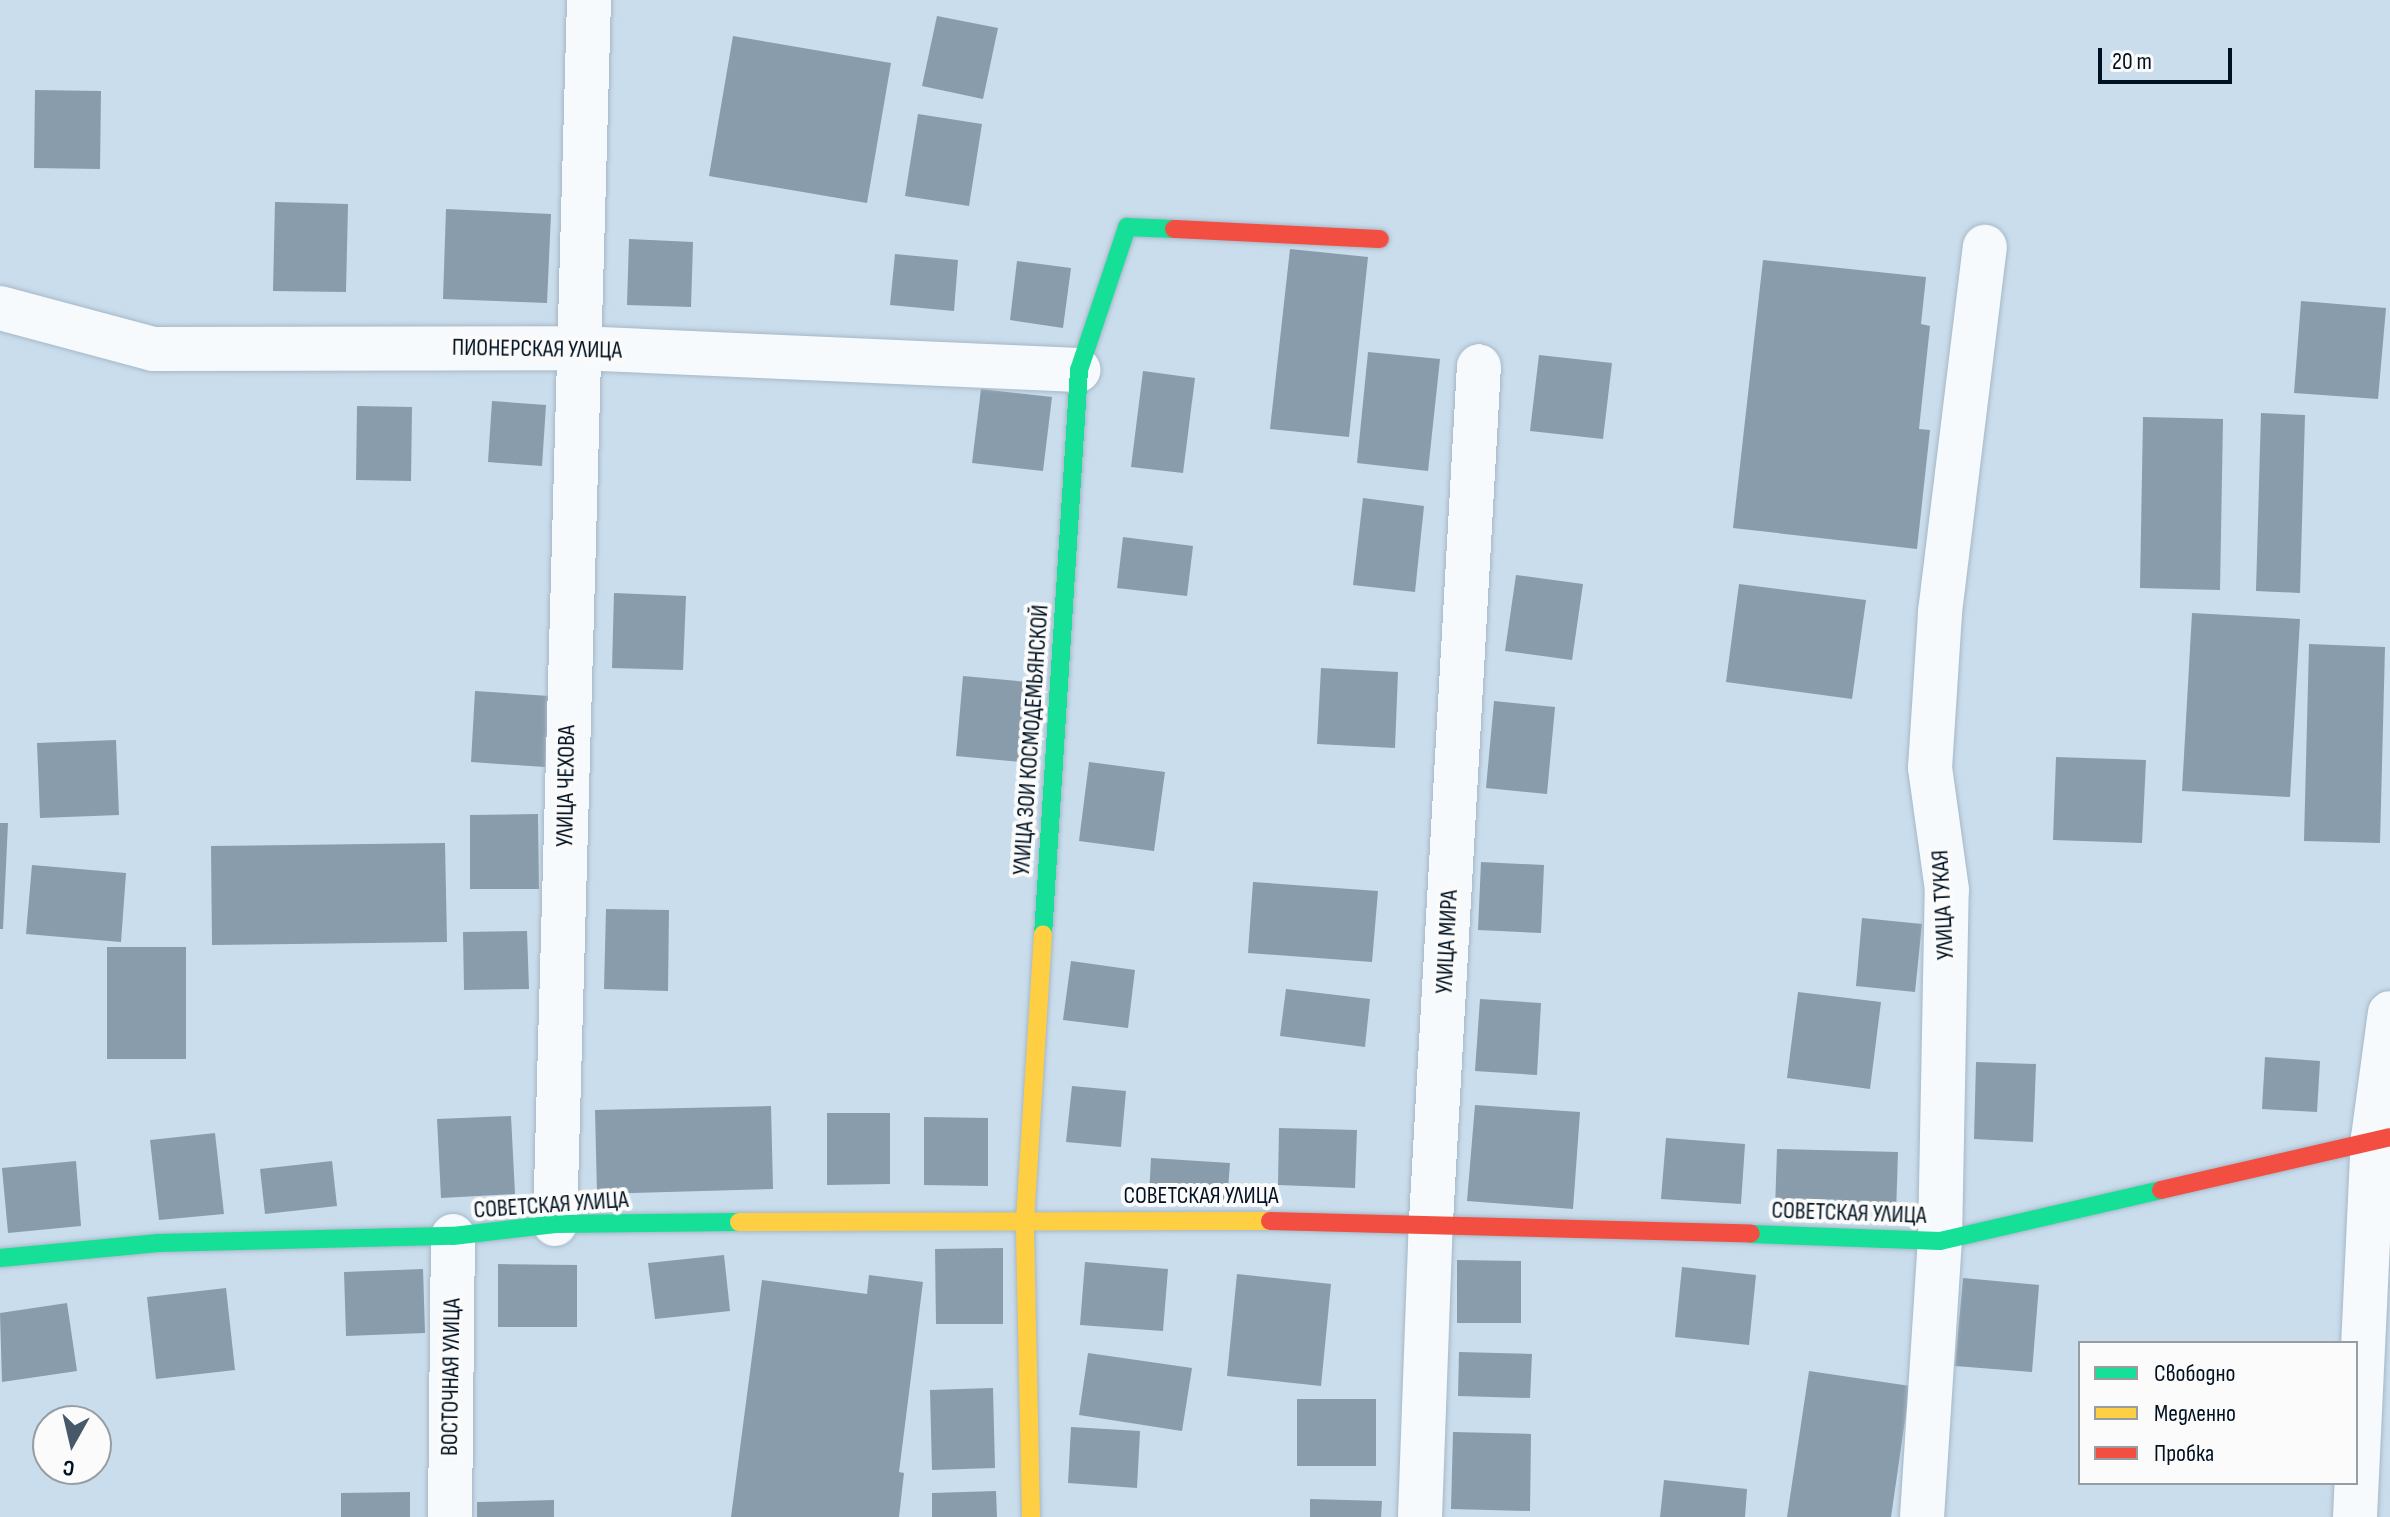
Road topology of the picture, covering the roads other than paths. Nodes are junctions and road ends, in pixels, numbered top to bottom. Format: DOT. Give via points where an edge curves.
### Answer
graph roads {
  1 [pos="589,0"];
  2 [pos="1380,239"];
  3 [pos="1985,247"];
  4 [pos="0,308"];
  5 [pos="577,348"];
  6 [pos="1479,366"];
  7 [pos="1079,370"];
  8 [pos="2390,1013"];
  9 [pos="2382,1138"];
  10 [pos="1025,1220"];
  11 [pos="1431,1221"];
  12 [pos="555,1224"];
  13 [pos="453,1236"];
  14 [pos="1940,1241"];
  15 [pos="0,1258"];
  16 [pos="2358,1475"];
  17 [pos="2357,1485"];
  18 [pos="450,1517"];
  19 [pos="1031,1517"];
  20 [pos="1420,1517"];
  21 [pos="1922,1517"];
  22 [pos="2355,1517"];
  1 -- 5 [label="street, УЛИЦА ЧЕХОВА"];
  2 -- 7 [label="street, УЛИЦА ЗОИ КОСМОДЕМЬЯНСКОЙ" via="1127,227"];
  3 -- 14 [label="street, УЛИЦА ТУКАЯ" via="1940,612 1930,768 1947,890"];
  4 -- 5 [label="street, ПИОНЕРСКАЯ УЛИЦА" via="153,349"];
  5 -- 7 [label="street, ПИОНЕРСКАЯ УЛИЦА"];
  5 -- 12 [label="street, УЛИЦА ЧЕХОВА"];
  6 -- 11 [label="street, УЛИЦА МИРА"];
  7 -- 10 [label="street, УЛИЦА ЗОИ КОСМОДЕМЬЯНСКОЙ"];
  8 -- 9 [label="street"];
  9 -- 14 [label="street, СОВЕТСКАЯ УЛИЦА"];
  9 -- 16 [label="street"];
  10 -- 11 [label="street, СОВЕТСКАЯ УЛИЦА"];
  10 -- 12 [label="street, СОВЕТСКАЯ УЛИЦА"];
  10 -- 19 [label="street, УЛИЦА ЗОИ КОСМОДЕМЬЯНСКОЙ"];
  11 -- 14 [label="street, СОВЕТСКАЯ УЛИЦА"];
  11 -- 20 [label="street, УЛИЦА МИРА"];
  12 -- 13 [label="street, СОВЕТСКАЯ УЛИЦА"];
  13 -- 15 [label="street, СОВЕТСКАЯ УЛИЦА" via="158,1243"];
  13 -- 18 [label="street, ВОСТОЧНАЯ УЛИЦА"];
  14 -- 21 [label="street, УЛИЦА ТУКАЯ"];
  17 -- 22 [label="street"];
}
